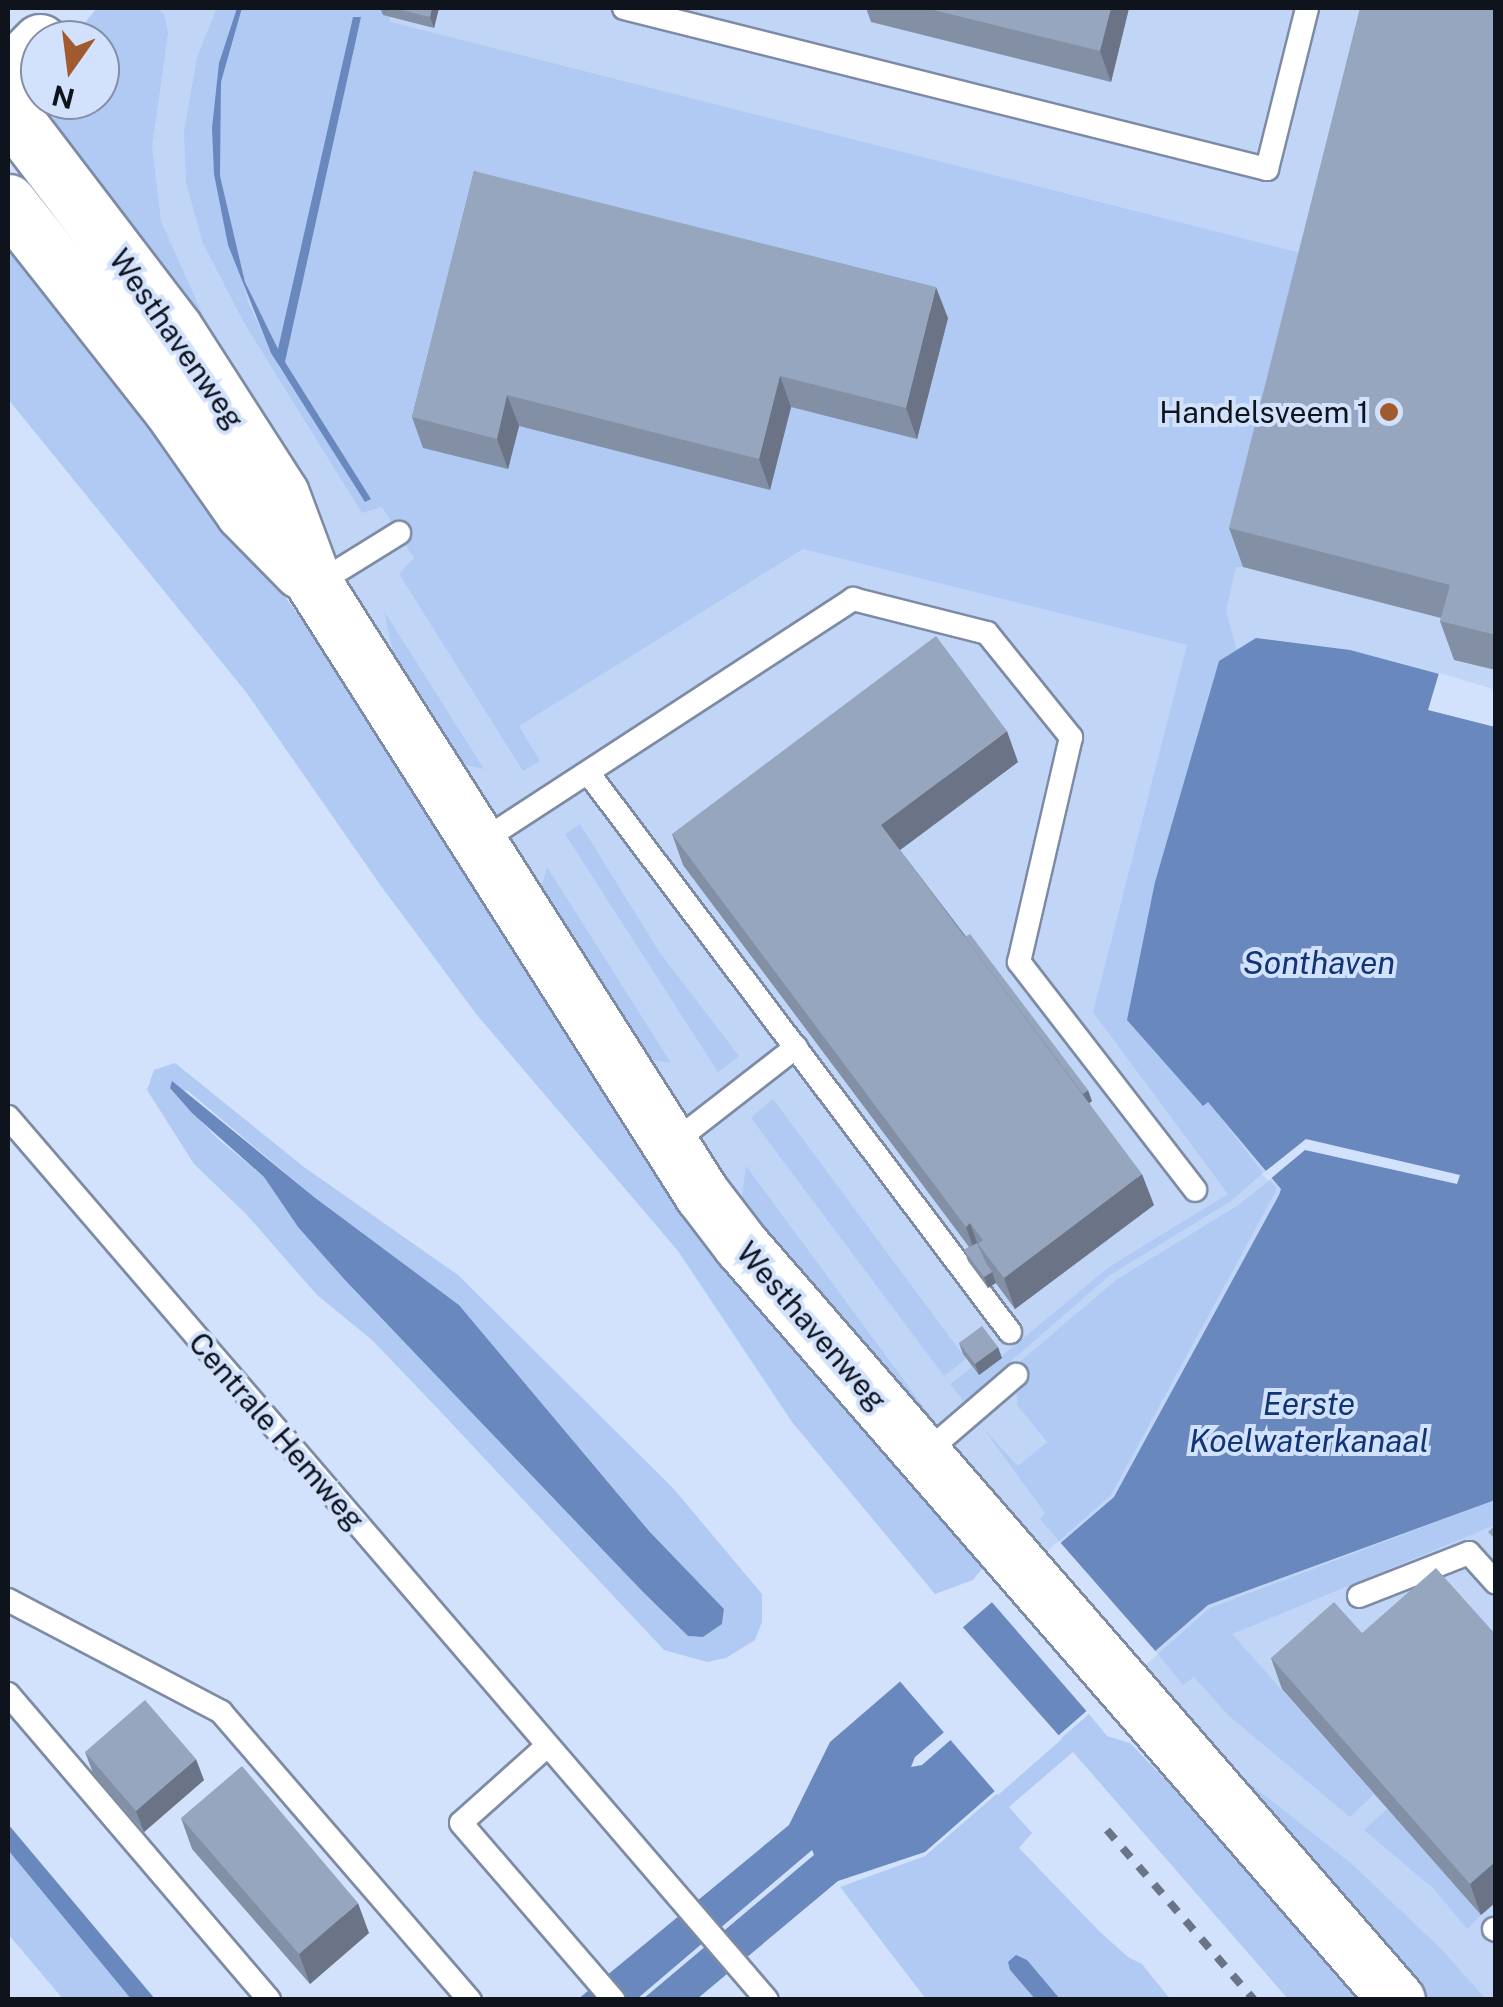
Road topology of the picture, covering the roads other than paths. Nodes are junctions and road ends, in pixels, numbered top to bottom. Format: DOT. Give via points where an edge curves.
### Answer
graph roads {
  1 [pos="624,8"];
  2 [pos="1307,8"];
  3 [pos="8,110"];
  4 [pos="8,202"];
  5 [pos="399,533"];
  6 [pos="316,586"];
  7 [pos="589,774"];
  8 [pos="478,843"];
  9 [pos="796,1047"];
  10 [pos="8,1117"];
  11 [pos="669,1146"];
  12 [pos="1195,1190"];
  13 [pos="1010,1332"];
  14 [pos="1016,1375"];
  15 [pos="924,1455"];
  16 [pos="1496,1582"];
  17 [pos="1359,1596"];
  18 [pos="8,1600"];
  19 [pos="8,1694"];
  20 [pos="547,1746"];
  21 [pos="269,2000"];
  22 [pos="470,2000"];
  23 [pos="614,2000"];
  24 [pos="767,2000"];
  25 [pos="1397,2000"];
  1 -- 2 [label="lane" via="1267,168"];
  3 -- 6 [label="street, Westhavenweg" via="207,379 281,494"];
  4 -- 6 [label="street, Westhavenweg" via="171,409 242,512"];
  5 -- 6 [label="lane"];
  6 -- 8 [label="street, Westhavenweg"];
  7 -- 8 [label="lane"];
  7 -- 9 [label="lane"];
  7 -- 12 [label="lane" via="853,600 987,633 1071,737 1019,962"];
  8 -- 11 [label="street, Westhavenweg"];
  9 -- 11 [label="lane"];
  9 -- 13 [label="lane"];
  10 -- 20 [label="lane, Centrale Hemweg"];
  11 -- 15 [label="street, Westhavenweg" via="742,1245"];
  14 -- 15 [label="lane"];
  15 -- 25 [label="street, Westhavenweg"];
  16 -- 17 [label="lane" via="1468,1553"];
  18 -- 22 [label="lane" via="222,1712"];
  19 -- 21 [label="lane"];
  20 -- 23 [label="lane" via="460,1822"];
  20 -- 24 [label="lane, Centrale Hemweg"];
}
